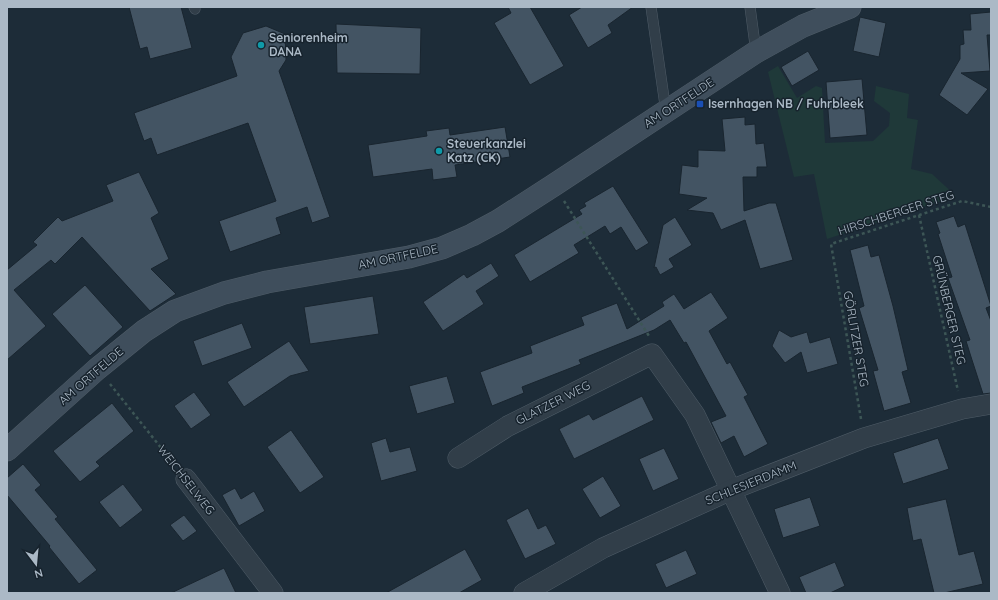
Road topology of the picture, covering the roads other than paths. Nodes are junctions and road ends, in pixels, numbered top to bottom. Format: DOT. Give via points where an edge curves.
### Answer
graph roads {
  1 [pos="651,7"];
  2 [pos="750,7"];
  3 [pos="850,7"];
  4 [pos="756,52"];
  5 [pos="666,112"];
  6 [pos="991,404"];
  7 [pos="7,450"];
  8 [pos="458,458"];
  9 [pos="186,479"];
  10 [pos="731,490"];
  11 [pos="273,593"];
  12 [pos="524,593"];
  13 [pos="780,593"];
  1 -- 5 [label="lane"];
  2 -- 4 [label="lane"];
  3 -- 4 [label="main road, AM ORTFELDE" via="804,26"];
  4 -- 5 [label="main road, AM ORTFELDE"];
  5 -- 7 [label="main road, AM ORTFELDE" via="498,221 442,248 409,257 267,282 224,293 197,302 161,320 97,369"];
  6 -- 10 [label="street, SCHLESIERDAMM" via="962,409 864,438"];
  8 -- 10 [label="street, GLATZER WEG" via="508,426 652,354 694,415"];
  9 -- 11 [label="street, WEICHSELWEG"];
  10 -- 12 [label="street, SCHLESIERDAMM" via="603,548"];
  10 -- 13 [label="street"];
}
